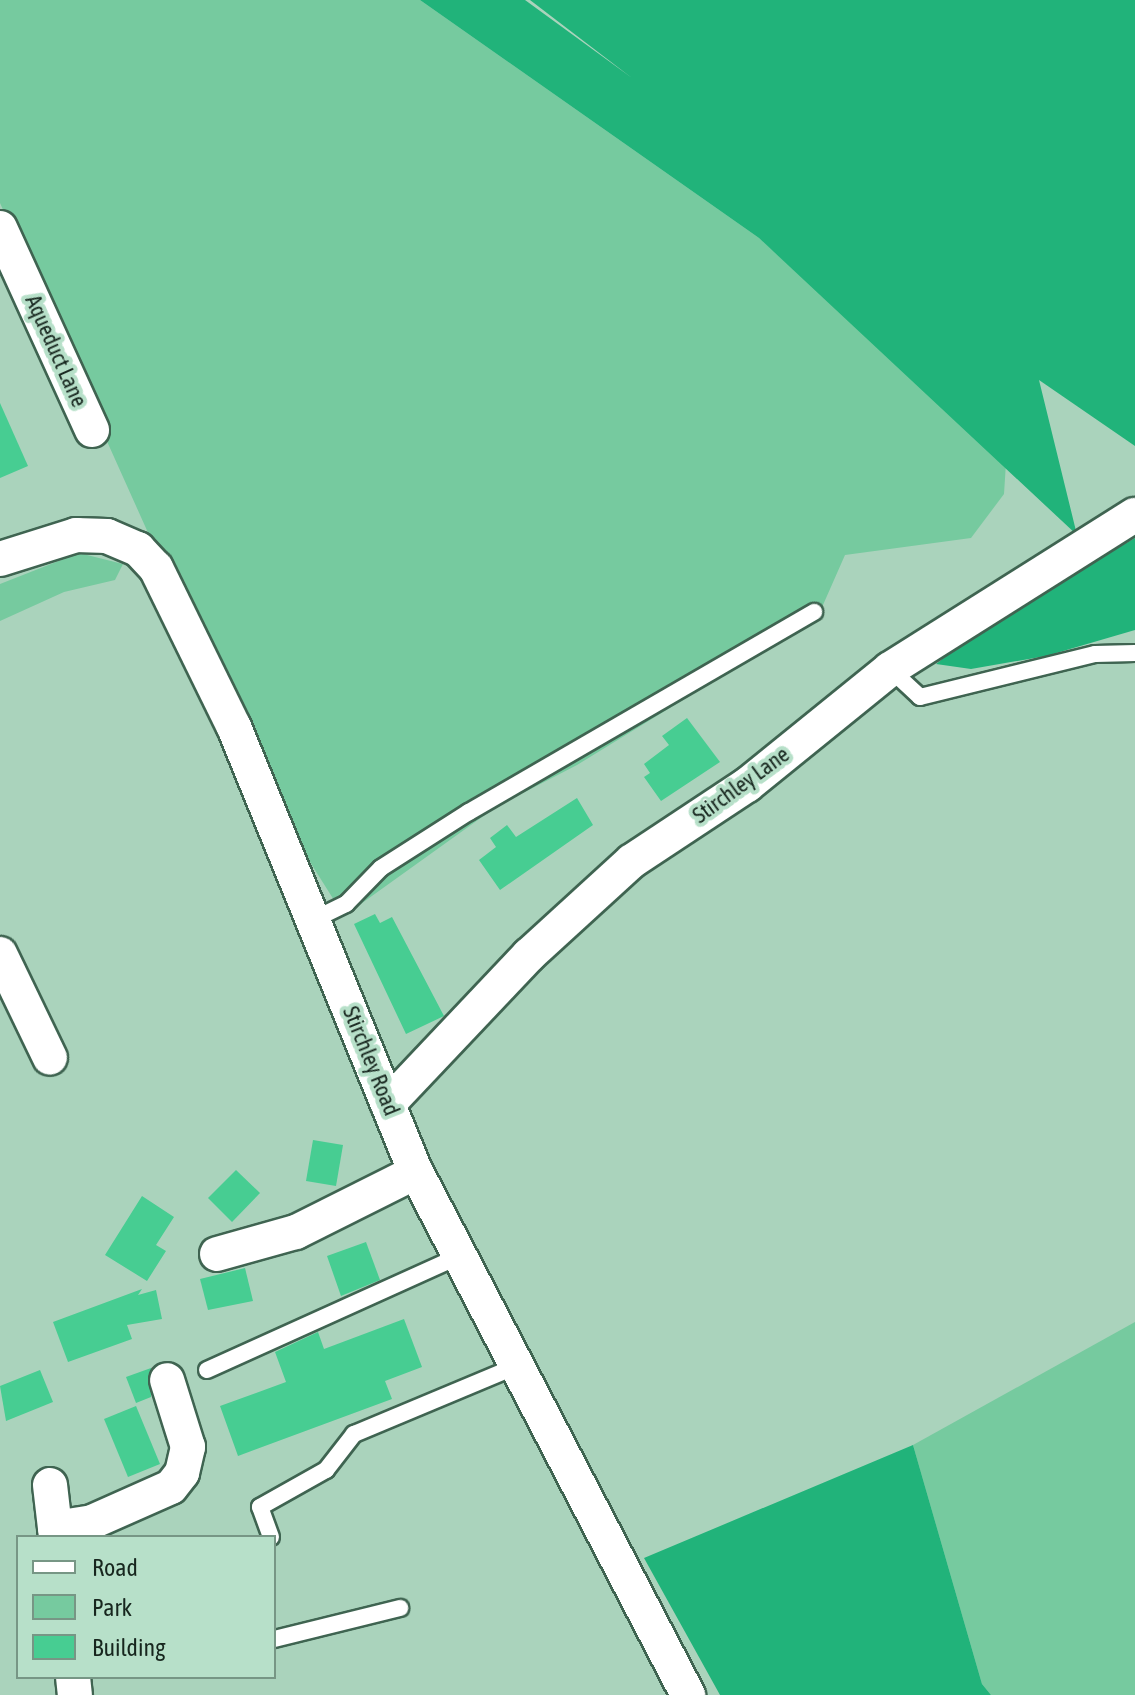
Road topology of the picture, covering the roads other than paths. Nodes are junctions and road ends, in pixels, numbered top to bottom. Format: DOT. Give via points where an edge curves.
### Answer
graph roads {
  1 [pos="0,228"];
  2 [pos="92,430"];
  3 [pos="1135,515"];
  4 [pos="0,559"];
  5 [pos="814,612"];
  6 [pos="1135,653"];
  7 [pos="890,669"];
  8 [pos="313,920"];
  9 [pos="0,954"];
  10 [pos="50,1058"];
  11 [pos="388,1104"];
  12 [pos="416,1172"];
  13 [pos="217,1254"];
  14 [pos="460,1256"];
  15 [pos="519,1365"];
  16 [pos="207,1370"];
  17 [pos="167,1380"];
  18 [pos="50,1485"];
  19 [pos="56,1532"];
  20 [pos="270,1535"];
  21 [pos="400,1608"];
  22 [pos="276,1639"];
  23 [pos="688,1695"];
  1 -- 2 [label="street, Aqueduct Lane"];
  3 -- 7 [label="street, Stirchley Lane"];
  4 -- 8 [label="street, Stirchley Road" via="76,535 107,536 138,549 156,568 234,727"];
  5 -- 8 [label="lane" via="469,812 381,868 346,904"];
  6 -- 7 [label="lane" via="1095,654 920,697"];
  7 -- 11 [label="street, Stirchley Lane" via="747,785 632,861 529,955"];
  8 -- 11 [label="street, Stirchley Road"];
  9 -- 10 [label="street"];
  11 -- 12 [label="street, Stirchley Road"];
  12 -- 13 [label="street" via="296,1232"];
  12 -- 14 [label="street, Stirchley Road"];
  14 -- 15 [label="street, Stirchley Road"];
  14 -- 16 [label="lane"];
  15 -- 20 [label="lane" via="354,1434 326,1470 260,1507"];
  15 -- 23 [label="street, Stirchley Road"];
  17 -- 19 [label="street" via="188,1447 182,1473 171,1487"];
  18 -- 19 [label="street"];
  21 -- 22 [label="lane"];
}
